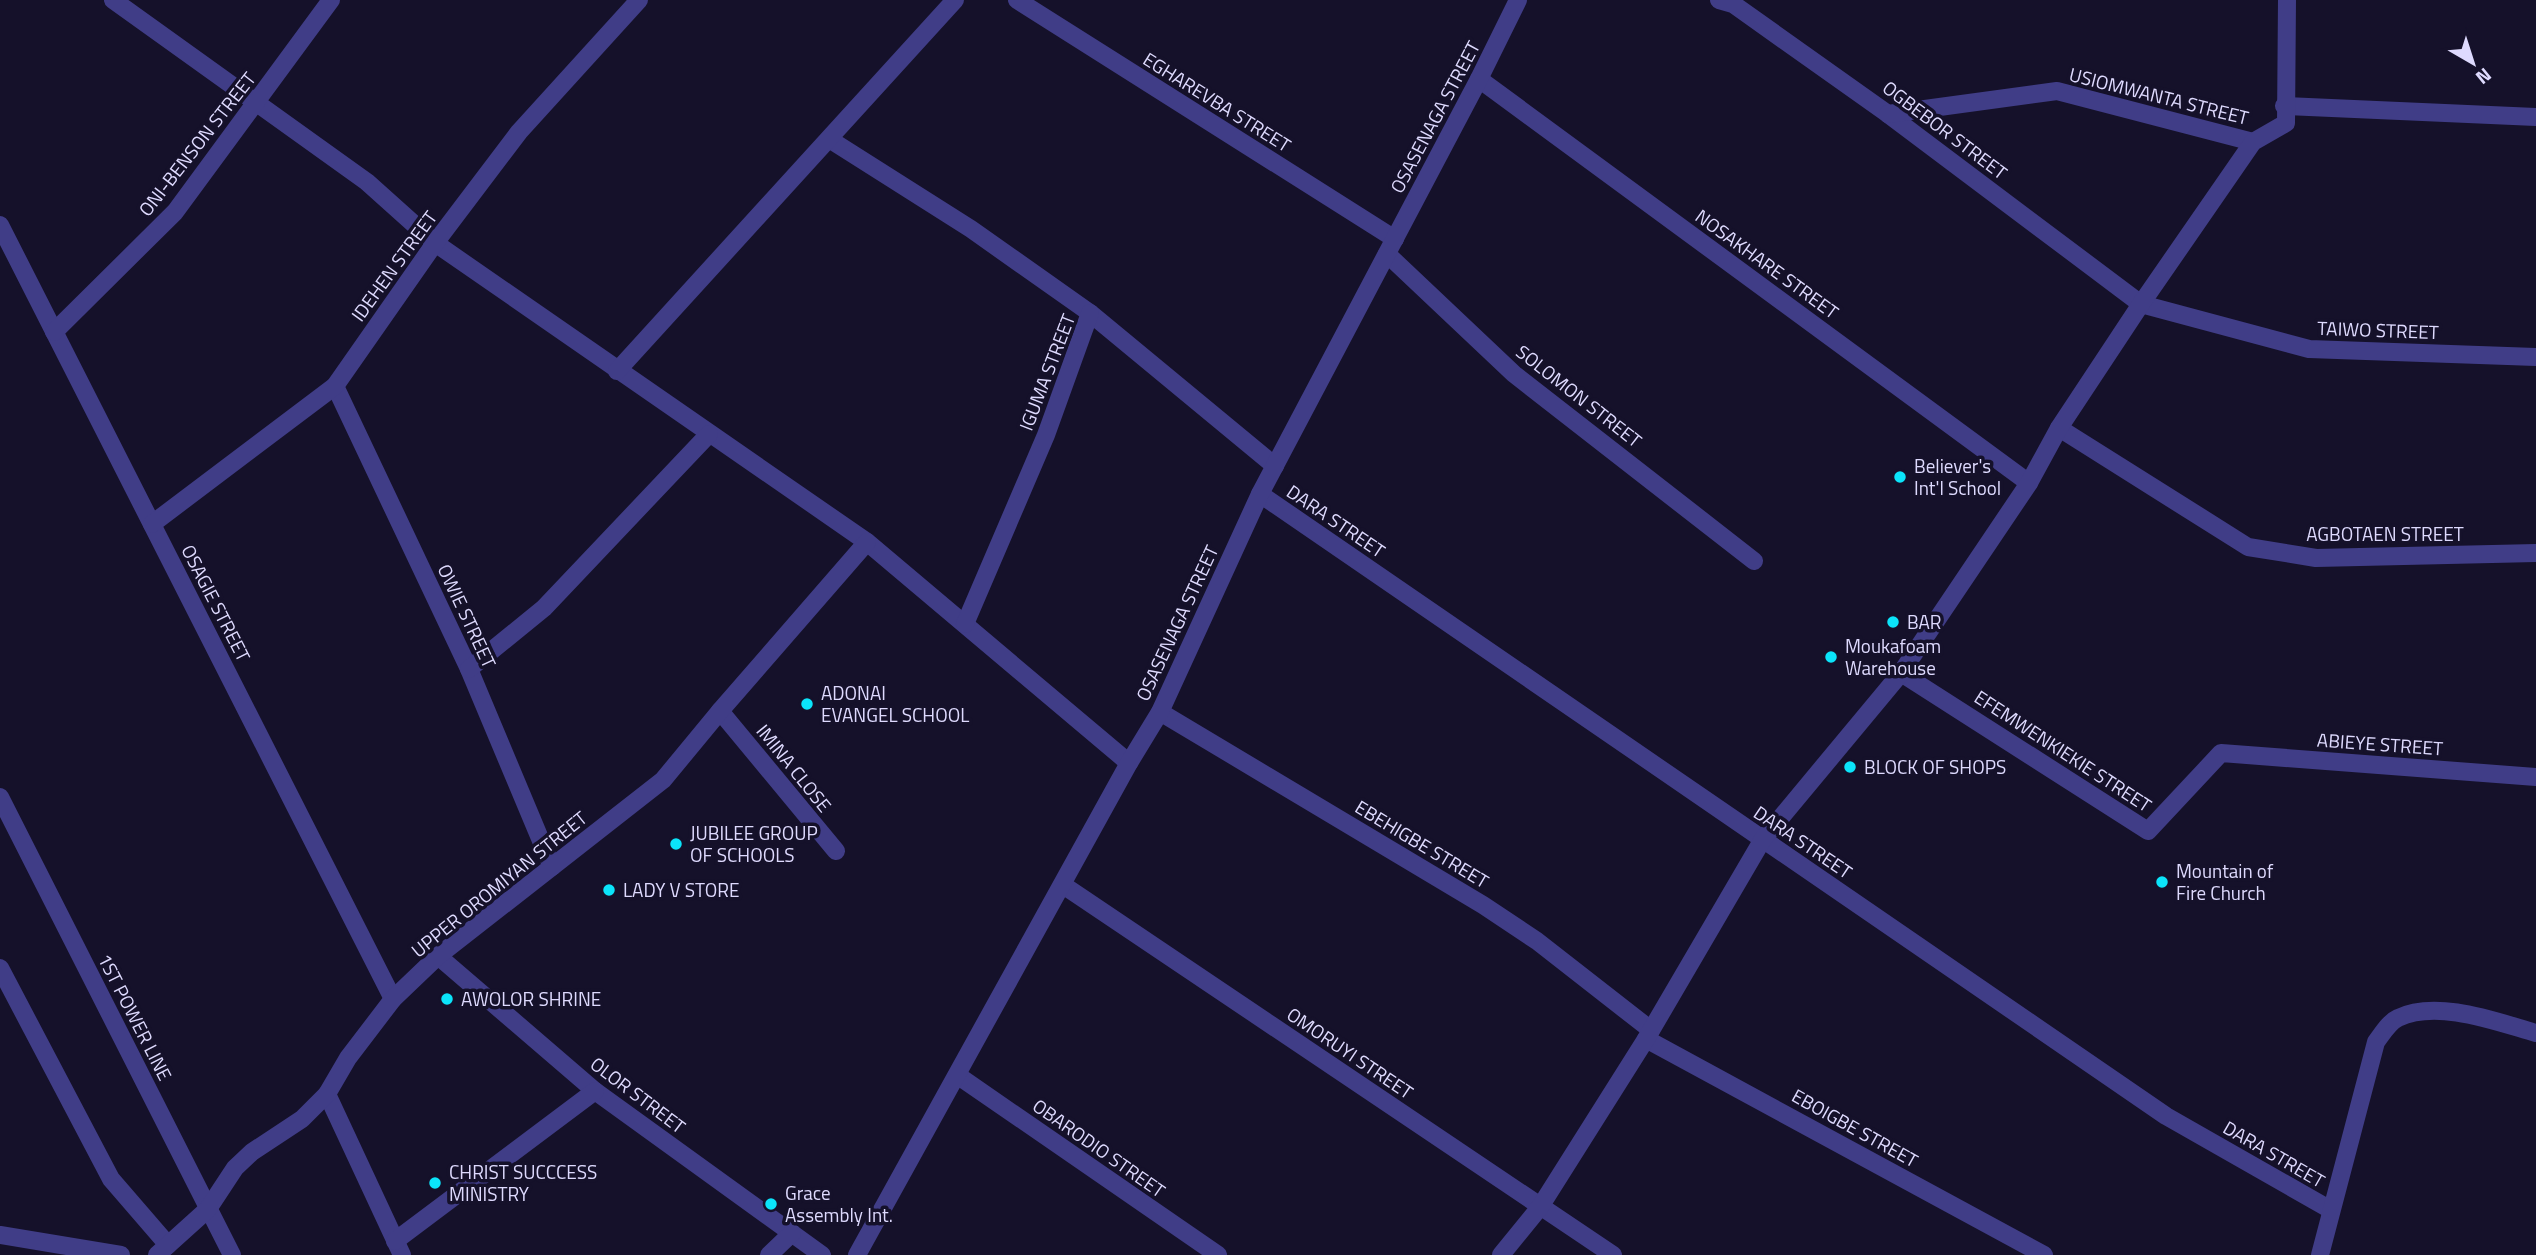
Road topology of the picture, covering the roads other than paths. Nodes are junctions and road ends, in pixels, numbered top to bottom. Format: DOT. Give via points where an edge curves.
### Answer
graph roads {
  1 [pos="113,0"];
  2 [pos="331,0"];
  3 [pos="639,0"];
  4 [pos="955,0"];
  5 [pos="1017,0"];
  6 [pos="1518,0"];
  7 [pos="1718,0"];
  8 [pos="2287,0"];
  9 [pos="1479,79"];
  10 [pos="257,103"];
  11 [pos="2284,106"];
  12 [pos="1888,114"];
  13 [pos="2536,117"];
  14 [pos="829,139"];
  15 [pos="2253,142"];
  16 [pos="0,225"];
  17 [pos="435,243"];
  18 [pos="1391,246"];
  19 [pos="2141,303"];
  20 [pos="1090,313"];
  21 [pos="54,332"];
  22 [pos="2536,356"];
  23 [pos="617,372"];
  24 [pos="335,386"];
  25 [pos="2059,428"];
  26 [pos="709,434"];
  27 [pos="1275,466"];
  28 [pos="2029,483"];
  29 [pos="1260,494"];
  30 [pos="152,524"];
  31 [pos="867,542"];
  32 [pos="2536,553"];
  33 [pos="1754,561"];
  34 [pos="964,624"];
  35 [pos="469,669"];
  36 [pos="1901,673"];
  37 [pos="720,711"];
  38 [pos="1160,712"];
  39 [pos="2221,753"];
  40 [pos="1129,763"];
  41 [pos="2536,777"];
  42 [pos="0,797"];
  43 [pos="1763,839"];
  44 [pos="836,851"];
  45 [pos="552,867"];
  46 [pos="1063,885"];
  47 [pos="438,956"];
  48 [pos="0,968"];
  49 [pos="393,999"];
  50 [pos="2536,1033"];
  51 [pos="1649,1034"];
  52 [pos="957,1075"];
  53 [pos="595,1091"];
  54 [pos="327,1094"];
  55 [pos="1540,1207"];
  56 [pos="208,1209"];
  57 [pos="2331,1210"];
  58 [pos="792,1233"];
  59 [pos="0,1235"];
  60 [pos="398,1248"];
  61 [pos="162,1250"];
  62 [pos="121,1255"];
  63 [pos="232,1255"];
  64 [pos="769,1255"];
  65 [pos="822,1255"];
  66 [pos="856,1255"];
  67 [pos="1218,1255"];
  68 [pos="1501,1255"];
  69 [pos="1613,1255"];
  70 [pos="2044,1255"];
  71 [pos="2320,1255"];
  1 -- 10 [label="street"];
  2 -- 10 [label="street, ONI-BENSON STREET"];
  3 -- 17 [label="street, IDEHEN STREET" via="519,132"];
  4 -- 14 [label="street"];
  5 -- 18 [label="street, EGHAREVBA STREET"];
  6 -- 9 [label="street, OSASENAGA STREET"];
  7 -- 12 [label="street, OGBEBOR STREET" via="1733,4"];
  8 -- 11 [label="street"];
  9 -- 18 [label="street, OSASENAGA STREET"];
  9 -- 28 [label="street, NOSAKHARE STREET"];
  10 -- 17 [label="street" via="366,182"];
  10 -- 21 [label="street, ONI-BENSON STREET" via="175,212"];
  11 -- 13 [label="street"];
  11 -- 15 [label="street" via="2286,123"];
  12 -- 15 [label="street, USIOMWANTA STREET" via="2057,91"];
  12 -- 19 [label="street, OGBEBOR STREET"];
  14 -- 20 [label="street" via="971,229"];
  14 -- 23 [label="street"];
  15 -- 19 [label="street"];
  16 -- 21 [label="street, OSAGIE STREET"];
  17 -- 23 [label="street"];
  17 -- 24 [label="street, IDEHEN STREET"];
  18 -- 27 [label="street, OSASENAGA STREET"];
  18 -- 33 [label="street, SOLOMON STREET" via="1514,374"];
  19 -- 22 [label="street, TAIWO STREET" via="2309,349"];
  19 -- 25 [label="street"];
  20 -- 27 [label="street, IGUMA STREET"];
  20 -- 34 [label="street, IGUMA STREET" via="1046,435"];
  21 -- 30 [label="street, OSAGIE STREET"];
  23 -- 26 [label="street"];
  24 -- 30 [label="street, IDEHEN STREET"];
  24 -- 35 [label="street, OWIE STREET"];
  25 -- 28 [label="street"];
  25 -- 32 [label="street, AGBOTAEN STREET" via="2248,547 2316,558"];
  26 -- 31 [label="street"];
  26 -- 35 [label="street" via="544,608"];
  27 -- 29 [label="street, OSASENAGA STREET"];
  28 -- 36 [label="street"];
  29 -- 38 [label="street, OSASENAGA STREET"];
  29 -- 43 [label="street, DARA STREET"];
  30 -- 49 [label="street, OSAGIE STREET"];
  31 -- 34 [label="street"];
  31 -- 37 [label="street, UPPER OROMIYAN STREET"];
  34 -- 40 [label="street"];
  35 -- 45 [label="street, OWIE STREET"];
  36 -- 39 [label="street, EFEMWENKIEKIE STREET" via="2148,831"];
  36 -- 43 [label="street"];
  37 -- 44 [label="street, IMINA CLOSE"];
  37 -- 45 [label="street, UPPER OROMIYAN STREET" via="663,780"];
  38 -- 40 [label="street, OSASENAGA STREET"];
  38 -- 51 [label="street, EBEHIGBE STREET" via="1483,905 1537,941"];
  39 -- 41 [label="street, ABIEYE STREET"];
  40 -- 46 [label="street, OSASENAGA STREET"];
  42 -- 56 [label="street, 1ST POWER LINE"];
  43 -- 51 [label="street"];
  43 -- 57 [label="street, DARA STREET" via="2166,1116"];
  45 -- 47 [label="street, UPPER OROMIYAN STREET"];
  46 -- 52 [label="street, OSASENAGA STREET"];
  46 -- 55 [label="street, OMORUYI STREET"];
  47 -- 49 [label="street, UPPER OROMIYAN STREET"];
  47 -- 53 [label="street, OLOR STREET"];
  48 -- 61 [label="street" via="111,1179"];
  49 -- 54 [label="street, UPPER OROMIYAN STREET" via="353,1050"];
  50 -- 57 [label="street" via="2469,1014 2424,1011 2396,1018 2376,1042"];
  51 -- 55 [label="street"];
  51 -- 70 [label="street, EBOIGBE STREET"];
  52 -- 66 [label="street, OSASENAGA STREET"];
  52 -- 67 [label="street, OBARODIO STREET"];
  53 -- 58 [label="street, OLOR STREET"];
  53 -- 60 [label="street"];
  54 -- 56 [label="street, UPPER OROMIYAN STREET" via="302,1119 235,1168"];
  54 -- 60 [label="street"];
  55 -- 68 [label="street"];
  55 -- 69 [label="street, OMORUYI STREET"];
  56 -- 61 [label="street, UPPER OROMIYAN STREET"];
  56 -- 63 [label="street, 1ST POWER LINE"];
  57 -- 71 [label="street"];
  58 -- 64 [label="street"];
  58 -- 65 [label="street, OLOR STREET"];
  59 -- 62 [label="street"];
}
